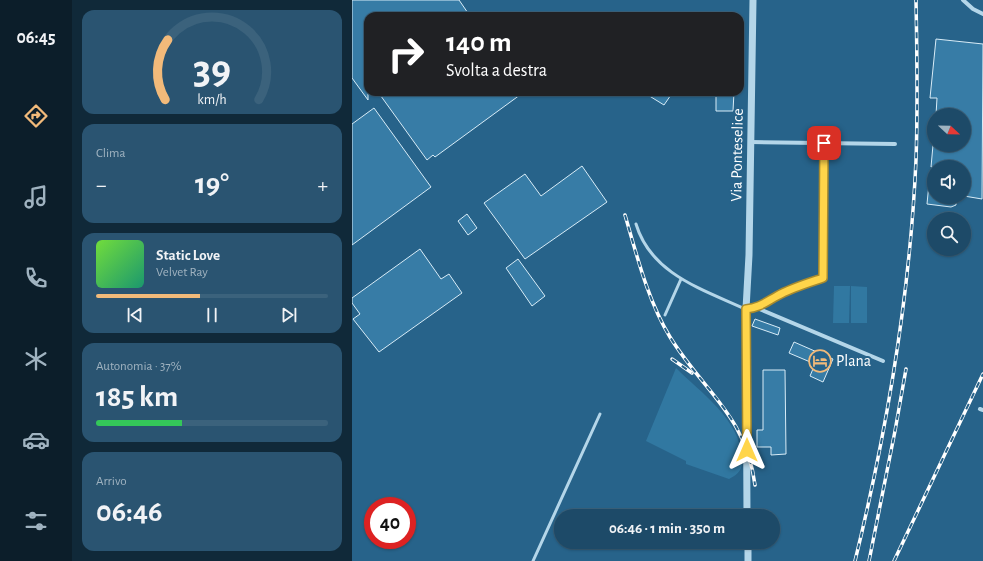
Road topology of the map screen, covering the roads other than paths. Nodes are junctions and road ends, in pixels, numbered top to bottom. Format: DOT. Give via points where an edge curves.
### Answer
graph roads {
  1 [pos="753,0"];
  2 [pos="962,0"];
  3 [pos="983,14"];
  4 [pos="751,142"];
  5 [pos="824,143"];
  6 [pos="895,144"];
  7 [pos="636,224"];
  8 [pos="681,279"];
  9 [pos="757,308"];
  10 [pos="746,309"];
  11 [pos="665,315"];
  12 [pos="883,361"];
  13 [pos="600,414"];
  14 [pos="748,509"];
  15 [pos="748,549"];
  16 [pos="533,561"];
  17 [pos="748,561"];
  1 -- 4 [label="street, Via Ponteselice"];
  2 -- 3 [label="street"];
  4 -- 5 [label="street"];
  4 -- 10 [label="street, Via Ponteselice"];
  5 -- 6 [label="street"];
  5 -- 9 [label="street" via="823,278 800,285"];
  7 -- 8 [label="lane" via="640,237 651,254"];
  8 -- 10 [label="lane"];
  8 -- 11 [label="lane"];
  9 -- 10 [label="street"];
  9 -- 12 [label="street"];
  10 -- 14 [label="street, Via Ponteselice"];
  13 -- 16 [label="lane"];
  15 -- 17 [label="street"];
}
